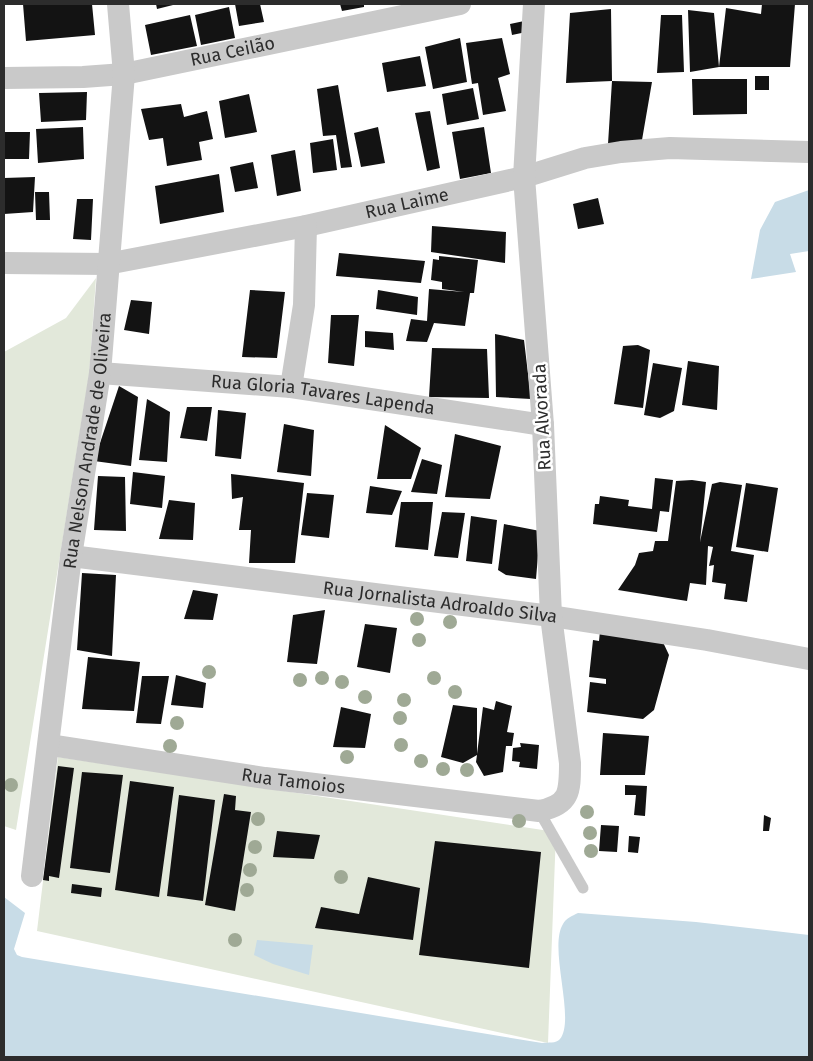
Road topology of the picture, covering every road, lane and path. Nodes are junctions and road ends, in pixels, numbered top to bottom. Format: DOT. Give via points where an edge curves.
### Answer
graph roads {
  1 [pos="118,4"];
  2 [pos="460,4"];
  3 [pos="534,4"];
  4 [pos="124,74"];
  5 [pos="4,78"];
  6 [pos="809,152"];
  7 [pos="524,177"];
  8 [pos="306,226"];
  9 [pos="4,262"];
  10 [pos="107,264"];
  11 [pos="100,373"];
  12 [pos="291,388"];
  13 [pos="544,425"];
  14 [pos="72,556"];
  15 [pos="551,616"];
  16 [pos="809,659"];
  17 [pos="50,745"];
  18 [pos="538,811"];
  19 [pos="32,876"];
  20 [pos="583,888"];
  1 -- 4 [label="street, Rua Nelson Andrade de Oliveira"];
  2 -- 4 [label="street, Rua Ceilão"];
  3 -- 7 [label="street, Rua Alvorada"];
  4 -- 5 [label="street, Rua Ceilão" via="83,78"];
  4 -- 10 [label="street, Rua Nelson Andrade de Oliveira"];
  6 -- 7 [label="street, Rua Laime" via="670,148 585,158"];
  7 -- 8 [label="street, Rua Laime"];
  7 -- 13 [label="street, Rua Alvorada"];
  8 -- 10 [label="street, Rua Laime"];
  8 -- 12 [label="street" via="304,305"];
  9 -- 10 [label="street, Rua Laime"];
  10 -- 11 [label="street, Rua Nelson Andrade de Oliveira"];
  11 -- 12 [label="street, Rua Gloria Tavares Lapenda"];
  11 -- 14 [label="street, Rua Nelson Andrade de Oliveira"];
  12 -- 13 [label="street, Rua Gloria Tavares Lapenda"];
  13 -- 15 [label="street, Rua Alvorada"];
  14 -- 15 [label="street, Rua Jornalista Adroaldo Silva"];
  14 -- 17 [label="street, Rua Nelson Andrade de Oliveira"];
  15 -- 16 [label="street, Rua Jornalista Adroaldo Silva"];
  15 -- 18 [label="street, Rua Alvorada" via="570,783 565,798 556,808"];
  17 -- 18 [label="street, Rua Tamoios" via="265,778"];
  17 -- 19 [label="street, Rua Nelson Andrade de Oliveira"];
  18 -- 20 [label="lane"];
}
